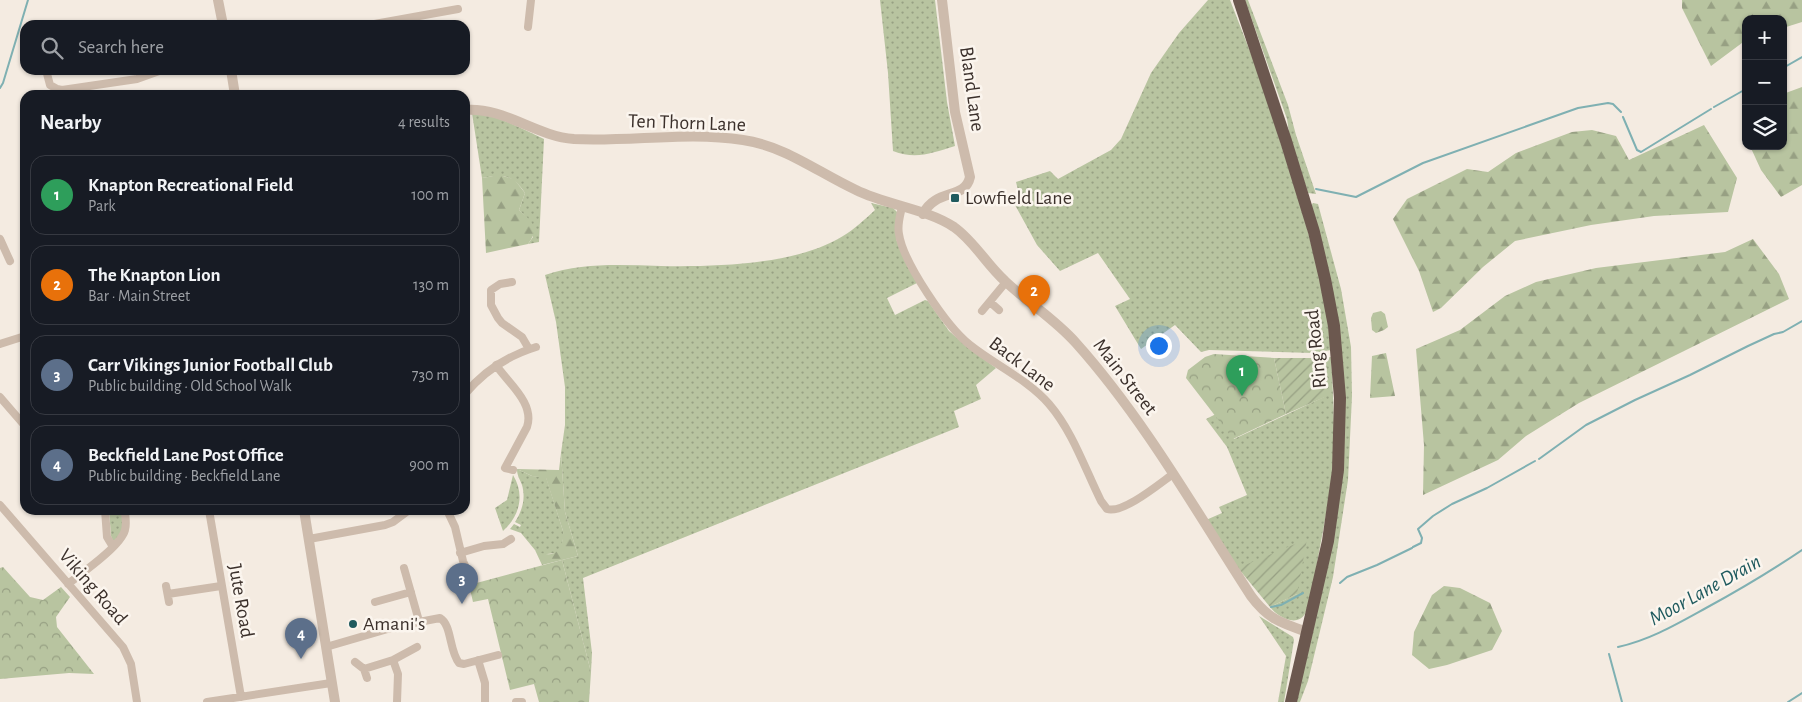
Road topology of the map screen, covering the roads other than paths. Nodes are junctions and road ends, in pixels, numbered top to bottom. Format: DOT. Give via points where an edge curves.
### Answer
graph roads {
  1 [pos="218,0"];
  2 [pos="531,0"];
  3 [pos="942,0"];
  4 [pos="1240,0"];
  5 [pos="458,9"];
  6 [pos="222,20"];
  7 [pos="396,20"];
  8 [pos="528,27"];
  9 [pos="47,75"];
  10 [pos="148,75"];
  11 [pos="232,75"];
  12 [pos="70,90"];
  13 [pos="88,90"];
  14 [pos="234,90"];
  15 [pos="470,110"];
  16 [pos="866,195"];
  17 [pos="902,207"];
  18 [pos="923,214"];
  19 [pos="0,239"];
  20 [pos="10,261"];
  21 [pos="512,282"];
  22 [pos="1006,282"];
  23 [pos="990,302"];
  24 [pos="999,310"];
  25 [pos="982,311"];
  26 [pos="20,338"];
  27 [pos="0,344"];
  28 [pos="496,365"];
  29 [pos="470,386"];
  30 [pos="0,397"];
  31 [pos="20,420"];
  32 [pos="506,468"];
  33 [pos="1173,474"];
  34 [pos="0,505"];
  35 [pos="105,515"];
  36 [pos="125,515"];
  37 [pos="210,515"];
  38 [pos="305,515"];
  39 [pos="402,515"];
  40 [pos="449,515"];
  41 [pos="511,538"];
  42 [pos="309,539"];
  43 [pos="112,547"];
  44 [pos="460,553"];
  45 [pos="404,568"];
  46 [pos="471,579"];
  47 [pos="68,584"];
  48 [pos="221,586"];
  49 [pos="411,592"];
  50 [pos="168,594"];
  51 [pos="375,602"];
  52 [pos="419,621"];
  53 [pos="1307,632"];
  54 [pos="326,647"];
  55 [pos="417,647"];
  56 [pos="498,655"];
  57 [pos="393,660"];
  58 [pos="478,660"];
  59 [pos="355,662"];
  60 [pos="364,669"];
  61 [pos="366,678"];
  62 [pos="331,683"];
  63 [pos="241,697"];
  64 [pos="137,702"];
  65 [pos="207,702"];
  66 [pos="335,702"];
  67 [pos="397,702"];
  68 [pos="485,702"];
  69 [pos="516,702"];
  70 [pos="522,702"];
  71 [pos="1291,702"];
  1 -- 6 [label="street"];
  2 -- 8 [label="street"];
  3 -- 18 [label="street, Bland Lane" via="955,112 970,172 969,182 963,189 932,201"];
  4 -- 53 [label="highway, Ring Road" via="1314,232 1334,326 1340,398 1338,470 1328,541"];
  5 -- 7 [label="street"];
  9 -- 12 [label="street" via="50,85"];
  10 -- 13 [label="street"];
  11 -- 14 [label="street"];
  15 -- 16 [label="street, Ten Thorn Lane" via="495,112 546,133 576,139 694,136 754,142 787,154"];
  16 -- 17 [label="street, Main Street"];
  17 -- 18 [label="street, Main Street"];
  17 -- 33 [label="street, Back Lane" via="898,228 901,242 950,327 1049,405 1068,432 1107,509 1127,504"];
  18 -- 22 [label="street, Main Street" via="960,232"];
  19 -- 20 [label="street"];
  21 -- 28 [label="street" via="489,288 491,305 498,318 532,348"];
  22 -- 23 [label="street"];
  22 -- 33 [label="street, Main Street" via="1076,342 1131,410"];
  23 -- 24 [label="street"];
  23 -- 25 [label="street"];
  26 -- 27 [label="street"];
  28 -- 29 [label="street"];
  28 -- 32 [label="street" via="525,401 529,416 527,427"];
  30 -- 31 [label="street"];
  33 -- 53 [label="street, Main Street" via="1262,610 1282,624"];
  34 -- 47 [label="street, Viking Road"];
  35 -- 43 [label="street" via="107,537"];
  36 -- 43 [label="street" via="123,536"];
  37 -- 48 [label="street, Jute Road"];
  38 -- 42 [label="street"];
  39 -- 42 [label="street" via="386,525"];
  40 -- 44 [label="street"];
  41 -- 44 [label="street" via="502,544"];
  42 -- 54 [label="street"];
  43 -- 47 [label="street"];
  44 -- 46 [label="street"];
  45 -- 49 [label="street"];
  47 -- 64 [label="street, Viking Road" via="126,652"];
  48 -- 50 [label="street"];
  48 -- 63 [label="street, Jute Road"];
  49 -- 51 [label="street"];
  49 -- 52 [label="street"];
  52 -- 54 [label="street"];
  52 -- 58 [label="street" via="444,620 455,659 464,664"];
  53 -- 71 [label="highway, Ring Road"];
  54 -- 62 [label="street"];
  55 -- 57 [label="street"];
  56 -- 58 [label="street"];
  57 -- 60 [label="street"];
  57 -- 67 [label="street" via="398,674"];
  58 -- 68 [label="street" via="485,683"];
  59 -- 60 [label="street"];
  60 -- 61 [label="street"];
  62 -- 63 [label="street"];
  62 -- 66 [label="street"];
  63 -- 65 [label="street"];
  69 -- 70 [label="street"];
}
